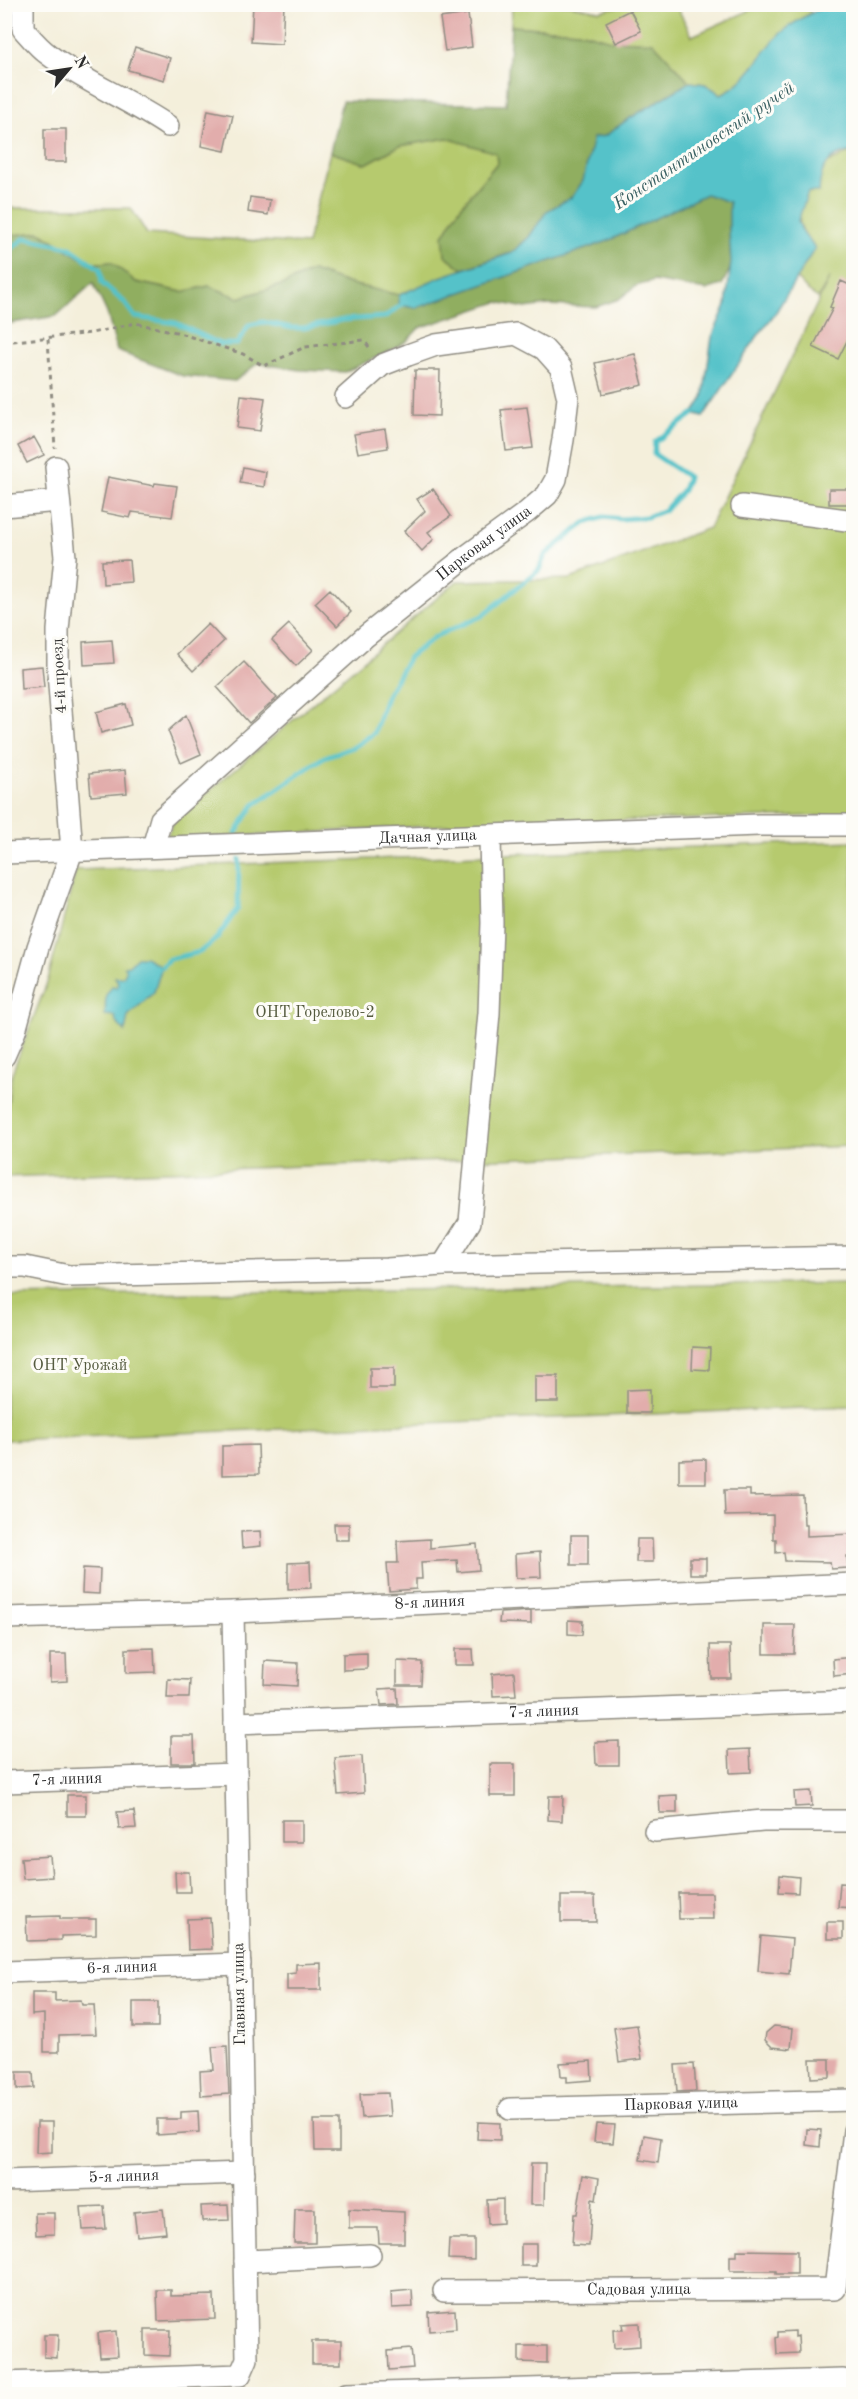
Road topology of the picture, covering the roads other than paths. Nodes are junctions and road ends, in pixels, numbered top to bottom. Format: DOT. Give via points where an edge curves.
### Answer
graph roads {
  1 [pos="23,4"];
  2 [pos="168,126"];
  3 [pos="346,397"];
  4 [pos="56,467"];
  5 [pos="58,501"];
  6 [pos="4,506"];
  7 [pos="742,506"];
  8 [pos="854,521"];
  9 [pos="854,825"];
  10 [pos="490,837"];
  11 [pos="153,847"];
  12 [pos="72,851"];
  13 [pos="4,853"];
  14 [pos="4,1056"];
  15 [pos="854,1257"];
  16 [pos="442,1265"];
  17 [pos="4,1267"];
  18 [pos="854,1584"];
  19 [pos="233,1612"];
  20 [pos="4,1618"];
  21 [pos="854,1701"];
  22 [pos="235,1723"];
  23 [pos="236,1774"];
  24 [pos="4,1782"];
  25 [pos="854,1821"];
  26 [pos="655,1831"];
  27 [pos="240,1964"];
  28 [pos="4,1972"];
  29 [pos="854,2100"];
  30 [pos="510,2109"];
  31 [pos="854,2132"];
  32 [pos="244,2173"];
  33 [pos="4,2181"];
  34 [pos="369,2254"];
  35 [pos="245,2261"];
  36 [pos="444,2291"];
  37 [pos="4,2383"];
  38 [pos="854,2384"];
  39 [pos="346,2394"];
  1 -- 2 [label="street" via="23,29 48,55"];
  3 -- 11 [label="street, Парковая улица" via="382,365 436,345 516,334 544,349 561,368 568,398 556,479 547,495 366,636 161,819"];
  4 -- 5 [label="street, 4-й проезд"];
  5 -- 6 [label="street"];
  5 -- 12 [label="street, 4-й проезд" via="65,557 58,672"];
  7 -- 8 [label="street"];
  9 -- 10 [label="street, Дачная улица" via="759,825"];
  10 -- 11 [label="street, Дачная улица"];
  10 -- 16 [label="street" via="489,1013 470,1222"];
  11 -- 12 [label="street, Дачная улица"];
  12 -- 13 [label="street, Дачная улица"];
  12 -- 14 [label="street"];
  15 -- 16 [label="street"];
  16 -- 17 [label="street" via="69,1276"];
  18 -- 19 [label="street, 8-я линия"];
  19 -- 20 [label="street, 8-я линия"];
  19 -- 22 [label="street, Главная улица"];
  21 -- 22 [label="street, 7-я линия"];
  22 -- 23 [label="street, Главная улица"];
  23 -- 24 [label="street, 7-я линия"];
  23 -- 27 [label="street, Главная улица"];
  25 -- 26 [label="street" via="763,1821"];
  27 -- 28 [label="street, 6-я линия"];
  27 -- 32 [label="street, Главная улица"];
  29 -- 30 [label="street, Парковая улица"];
  31 -- 36 [label="street, Садовая улица" via="835,2289"];
  32 -- 33 [label="street, 5-я линия"];
  32 -- 35 [label="street, Главная улица"];
  34 -- 35 [label="street"];
  35 -- 37 [label="street, Главная улица" via="247,2359 240,2375"];
  38 -- 39 [label="street" via="843,2380"];
}
